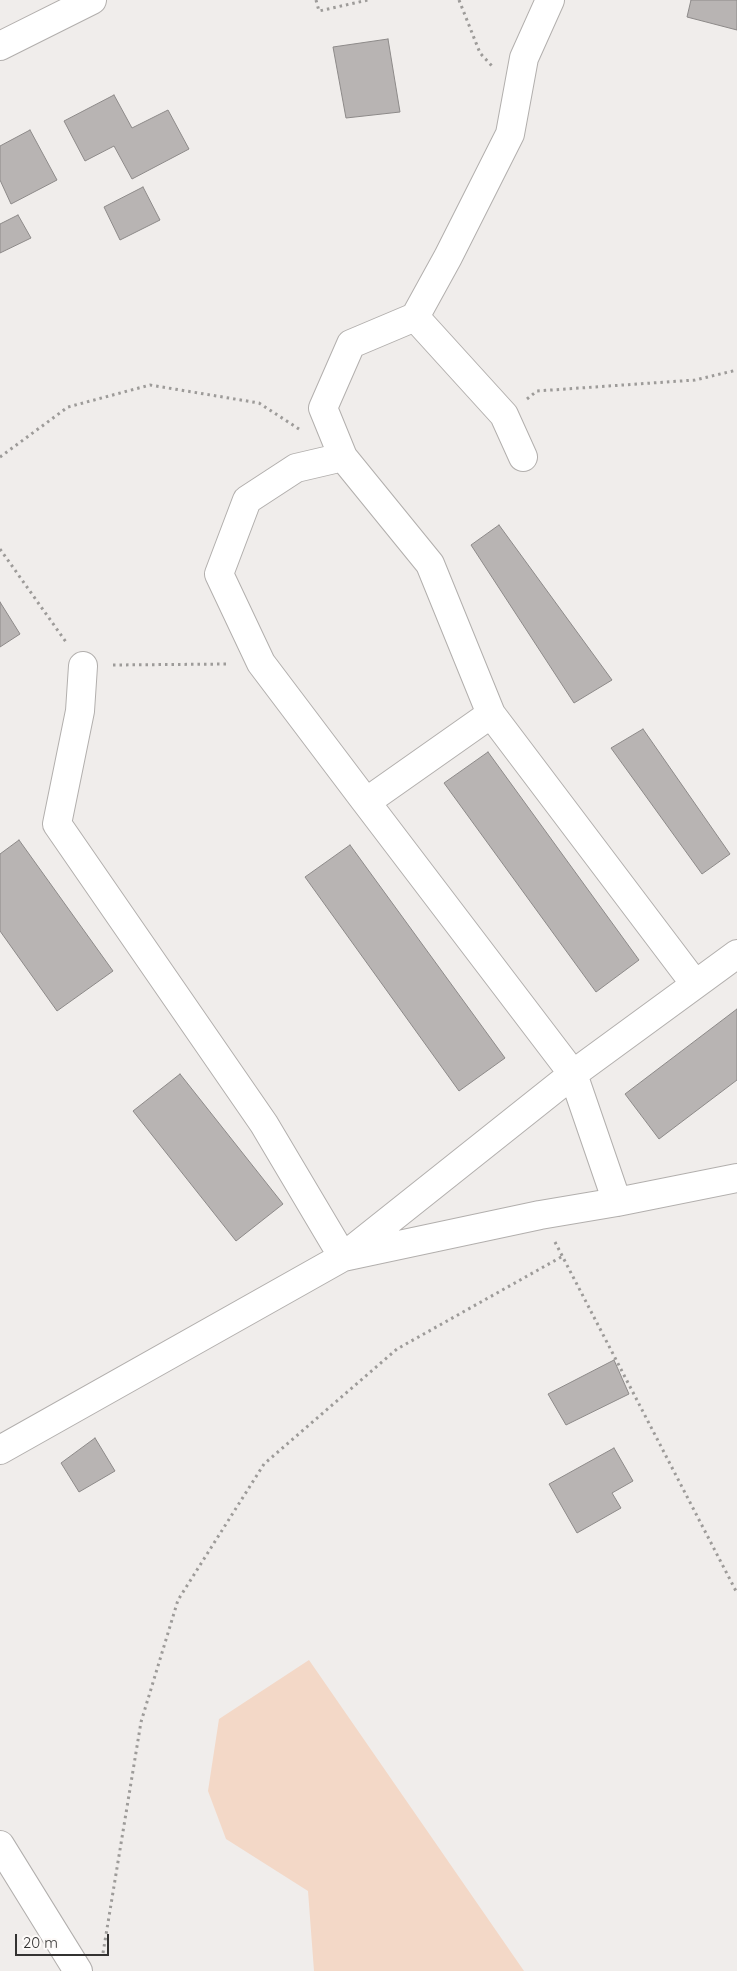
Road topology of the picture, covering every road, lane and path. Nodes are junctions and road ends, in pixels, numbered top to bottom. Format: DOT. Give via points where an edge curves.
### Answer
graph roads {
  1 [pos="92,0"];
  2 [pos="316,0"];
  3 [pos="368,0"];
  4 [pos="459,0"];
  5 [pos="550,0"];
  6 [pos="0,46"];
  7 [pos="518,93"];
  8 [pos="414,316"];
  9 [pos="737,370"];
  10 [pos="504,415"];
  11 [pos="301,430"];
  12 [pos="0,457"];
  13 [pos="343,457"];
  14 [pos="523,457"];
  15 [pos="0,549"];
  16 [pos="261,663"];
  17 [pos="83,666"];
  18 [pos="491,714"];
  19 [pos="366,802"];
  20 [pos="737,954"];
  21 [pos="695,984"];
  22 [pos="573,1074"];
  23 [pos="737,1178"];
  24 [pos="617,1202"];
  25 [pos="540,1215"];
  26 [pos="563,1256"];
  27 [pos="343,1257"];
  28 [pos="0,1450"];
  29 [pos="737,1593"];
  30 [pos="0,1845"];
  31 [pos="90,1966"];
  1 -- 6 [label="street"];
  2 -- 3 [label="path" via="319,10"];
  4 -- 7 [label="path" via="480,53"];
  5 -- 7 [label="street" via="524,58"];
  7 -- 8 [label="street" via="510,134 448,257"];
  8 -- 10 [label="street"];
  8 -- 13 [label="street" via="352,344 323,408"];
  9 -- 10 [label="path" via="695,380 537,392"];
  10 -- 14 [label="street"];
  11 -- 12 [label="path" via="259,403 150,385 68,407"];
  13 -- 16 [label="street" via="296,468 247,500 219,574"];
  13 -- 18 [label="street" via="430,564"];
  15 -- 17 [label="path"];
  16 -- 17 [label="path"];
  16 -- 19 [label="street"];
  17 -- 27 [label="street" via="80,711 57,824 264,1124"];
  18 -- 19 [label="street"];
  18 -- 21 [label="street"];
  19 -- 22 [label="street"];
  20 -- 21 [label="street"];
  21 -- 22 [label="street"];
  22 -- 24 [label="street"];
  22 -- 27 [label="street"];
  23 -- 24 [label="street"];
  24 -- 25 [label="street"];
  25 -- 26 [label="path"];
  25 -- 27 [label="street"];
  26 -- 29 [label="path"];
  26 -- 31 [label="path" via="397,1349 264,1464 178,1600 141,1722"];
  27 -- 28 [label="street"];
  30 -- 31 [label="street"];
}
